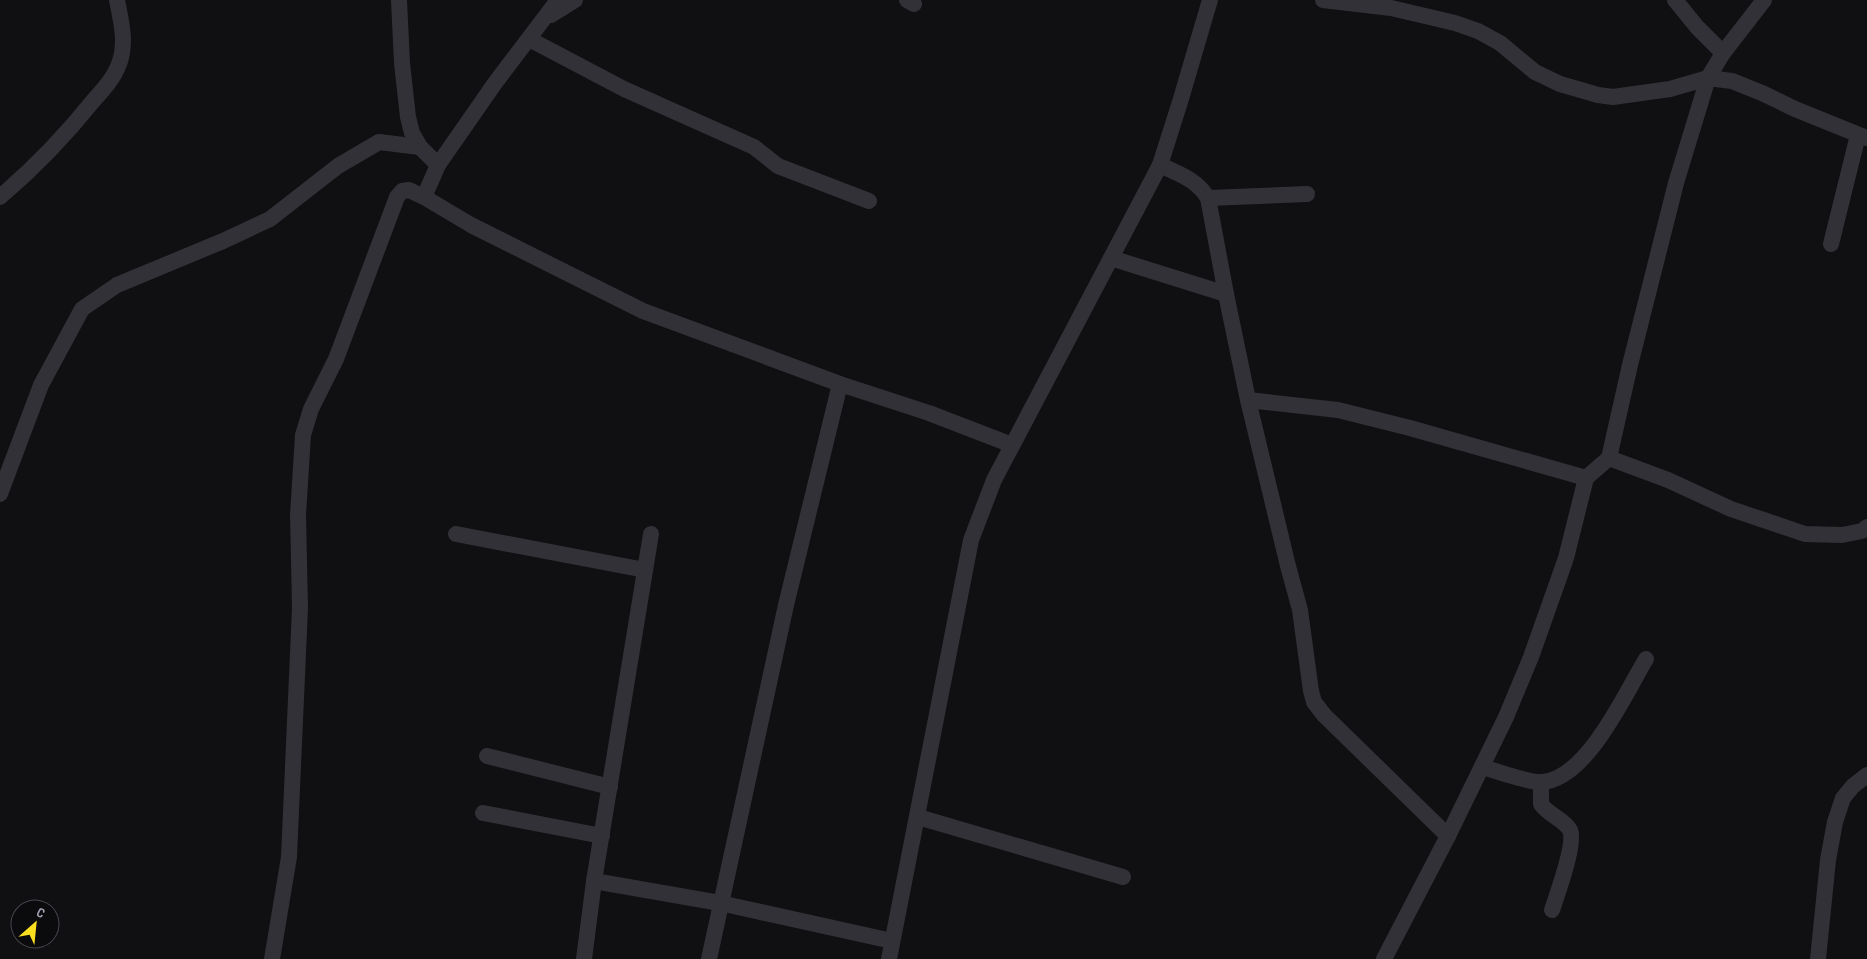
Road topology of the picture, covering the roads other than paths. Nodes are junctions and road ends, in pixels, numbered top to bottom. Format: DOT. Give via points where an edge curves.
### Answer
graph roads {
  1 [pos="117,0"];
  2 [pos="399,0"];
  3 [pos="558,0"];
  4 [pos="575,0"];
  5 [pos="1210,0"];
  6 [pos="1323,0"];
  7 [pos="1675,0"];
  8 [pos="1764,0"];
  9 [pos="541,22"];
  10 [pos="529,39"];
  11 [pos="1723,53"];
  12 [pos="1708,78"];
  13 [pos="1862,137"];
  14 [pos="420,147"];
  15 [pos="1160,164"];
  16 [pos="438,165"];
  17 [pos="1307,194"];
  18 [pos="0,197"];
  19 [pos="424,197"];
  20 [pos="1208,198"];
  21 [pos="869,201"];
  22 [pos="1832,244"];
  23 [pos="1111,258"];
  24 [pos="1226,294"];
  25 [pos="840,384"];
  26 [pos="1248,400"];
  27 [pos="1012,445"];
  28 [pos="1609,458"];
  29 [pos="1586,478"];
  30 [pos="0,494"];
  31 [pos="1867,527"];
  32 [pos="456,534"];
  33 [pos="651,534"];
  34 [pos="645,570"];
  35 [pos="1646,659"];
  36 [pos="486,756"];
  37 [pos="1483,767"];
  38 [pos="1867,775"];
  39 [pos="1541,782"];
  40 [pos="610,787"];
  41 [pos="483,813"];
  42 [pos="918,817"];
  43 [pos="602,836"];
  44 [pos="1448,836"];
  45 [pos="1123,877"];
  46 [pos="594,880"];
  47 [pos="720,903"];
  48 [pos="1552,910"];
  49 [pos="892,941"];
  50 [pos="272,959"];
  51 [pos="584,959"];
  52 [pos="708,959"];
  53 [pos="889,959"];
  54 [pos="1384,959"];
  55 [pos="1818,959"];
  1 -- 18 [label="street" via="123,46 120,64 111,80 78,120"];
  2 -- 14 [label="street" via="408,117"];
  3 -- 9 [label="street"];
  4 -- 9 [label="street"];
  5 -- 15 [label="street"];
  6 -- 12 [label="street" via="1391,8 1455,23 1500,43 1535,72 1560,84 1598,94 1613,97 1670,89"];
  7 -- 11 [label="street"];
  8 -- 11 [label="street"];
  9 -- 10 [label="street"];
  10 -- 16 [label="street"];
  10 -- 21 [label="street" via="624,88 754,147 778,166"];
  11 -- 12 [label="street"];
  12 -- 13 [label="street" via="1732,81"];
  12 -- 28 [label="street" via="1676,183"];
  13 -- 22 [label="street"];
  14 -- 16 [label="street"];
  14 -- 30 [label="street" via="378,142 338,166 270,219 117,285 82,310 41,385"];
  15 -- 20 [label="street" via="1194,181"];
  15 -- 23 [label="street"];
  16 -- 19 [label="street"];
  17 -- 20 [label="street"];
  19 -- 25 [label="street" via="471,225 643,311"];
  19 -- 50 [label="street" via="409,190 402,191 397,197 336,359 311,409 303,435 298,514 300,608 289,858"];
  20 -- 24 [label="street"];
  23 -- 24 [label="street"];
  23 -- 27 [label="street"];
  24 -- 26 [label="street"];
  25 -- 27 [label="street"];
  25 -- 47 [label="street" via="786,605"];
  26 -- 29 [label="street" via="1338,410"];
  26 -- 44 [label="street" via="1300,610 1314,702"];
  27 -- 42 [label="street" via="994,480 971,540"];
  28 -- 29 [label="street"];
  28 -- 31 [label="street" via="1732,509 1806,534 1842,535"];
  29 -- 37 [label="street" via="1566,558 1531,657"];
  32 -- 34 [label="street"];
  33 -- 34 [label="street"];
  34 -- 40 [label="street"];
  35 -- 39 [label="street" via="1596,744 1565,774"];
  36 -- 40 [label="street"];
  37 -- 39 [label="street"];
  37 -- 44 [label="street"];
  38 -- 55 [label="street" via="1843,798 1835,822"];
  39 -- 48 [label="street" via="1541,804 1568,828 1572,839"];
  40 -- 43 [label="street"];
  41 -- 43 [label="street"];
  42 -- 45 [label="street"];
  42 -- 49 [label="street"];
  43 -- 46 [label="street"];
  44 -- 54 [label="street"];
  46 -- 47 [label="street"];
  46 -- 51 [label="street"];
  47 -- 49 [label="street"];
  47 -- 52 [label="street"];
  49 -- 53 [label="street"];
}
